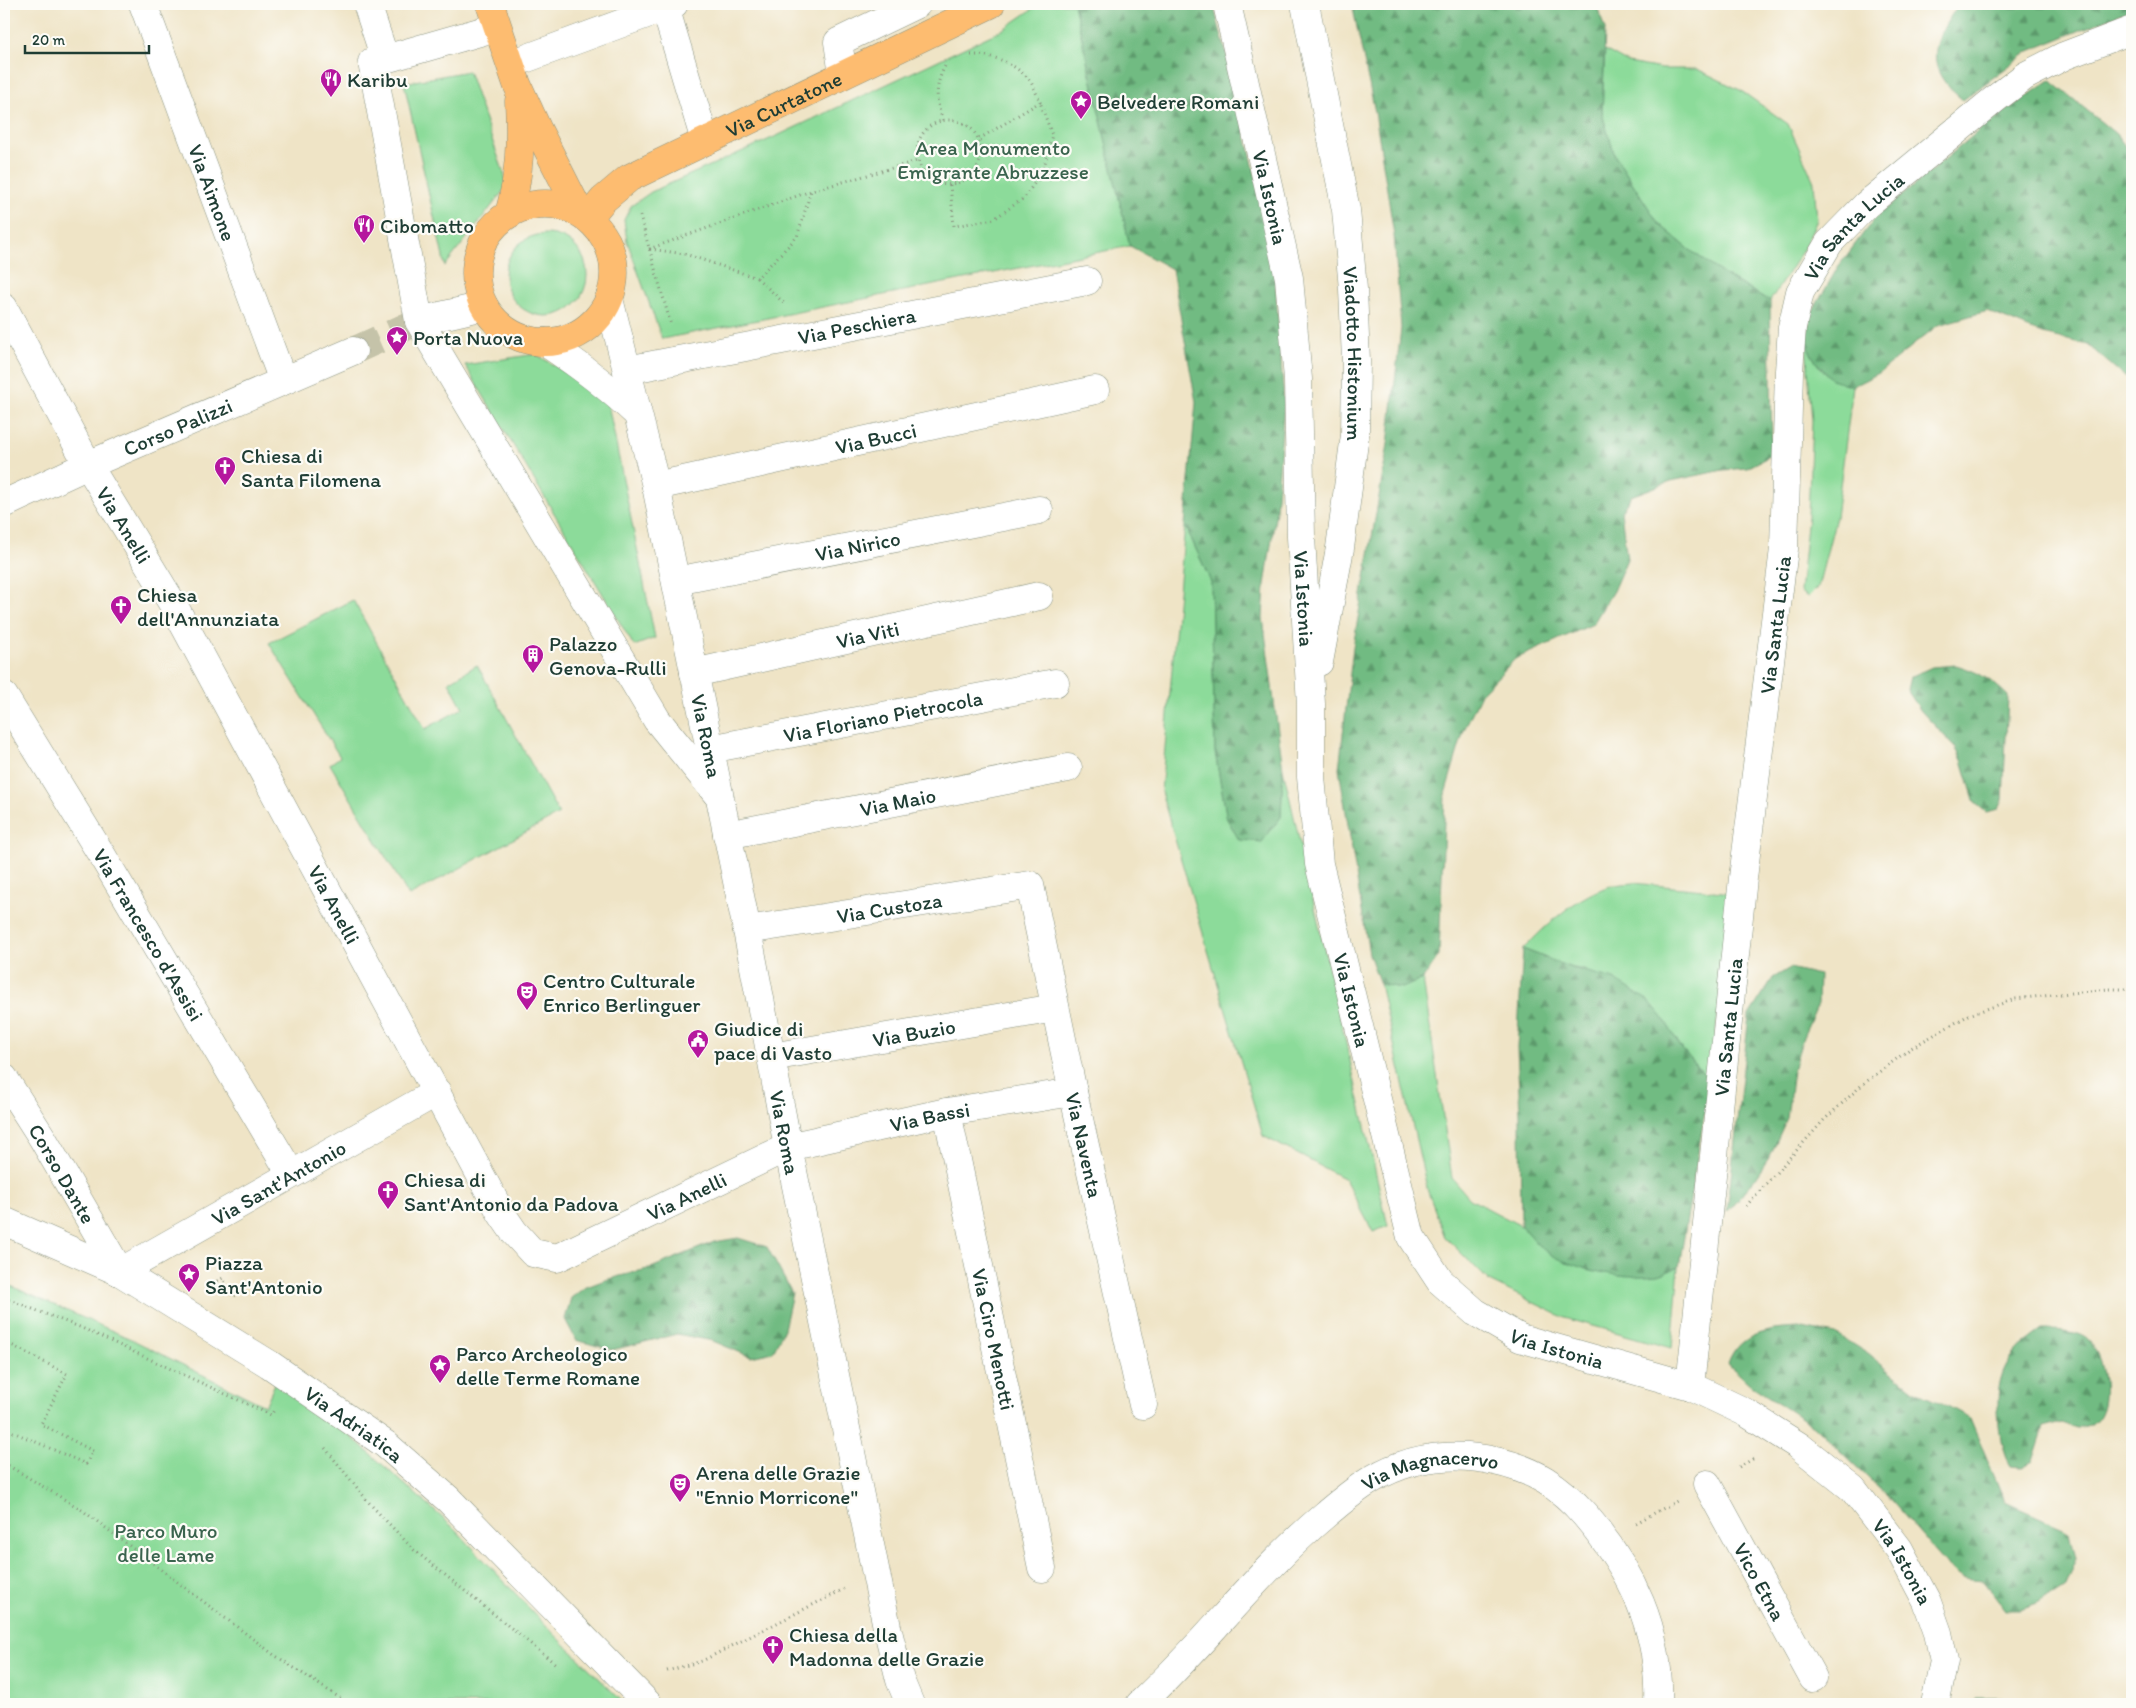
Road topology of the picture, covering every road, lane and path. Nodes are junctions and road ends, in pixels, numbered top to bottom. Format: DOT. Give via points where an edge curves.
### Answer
graph roads {
  1 [pos="143,4"];
  2 [pos="367,4"];
  3 [pos="917,4"];
  4 [pos="991,4"];
  5 [pos="1227,4"];
  6 [pos="1305,4"];
  7 [pos="670,5"];
  8 [pos="494,16"];
  9 [pos="2132,30"];
  10 [pos="966,55"];
  11 [pos="385,58"];
  12 [pos="946,63"];
  13 [pos="514,74"];
  14 [pos="843,74"];
  15 [pos="1040,102"];
  16 [pos="943,120"];
  17 [pos="979,139"];
  18 [pos="705,141"];
  19 [pos="917,161"];
  20 [pos="642,171"];
  21 [pos="950,185"];
  22 [pos="811,191"];
  23 [pos="509,214"];
  24 [pos="584,216"];
  25 [pos="649,249"];
  26 [pos="1087,280"];
  27 [pos="609,299"];
  28 [pos="484,306"];
  29 [pos="4,308"];
  30 [pos="419,321"];
  31 [pos="545,342"];
  32 [pos="353,351"];
  33 [pos="681,359"];
  34 [pos="627,370"];
  35 [pos="283,382"];
  36 [pos="1095,390"];
  37 [pos="637,414"];
  38 [pos="88,465"];
  39 [pos="656,486"];
  40 [pos="4,504"];
  41 [pos="1039,510"];
  42 [pos="676,581"];
  43 [pos="1039,596"];
  44 [pos="694,673"];
  45 [pos="1055,682"];
  46 [pos="4,696"];
  47 [pos="1311,704"];
  48 [pos="710,749"];
  49 [pos="1068,768"];
  50 [pos="720,797"];
  51 [pos="727,835"];
  52 [pos="1030,884"];
  53 [pos="747,930"];
  54 [pos="2132,990"];
  55 [pos="1055,1008"];
  56 [pos="771,1057"];
  57 [pos="4,1078"];
  58 [pos="437,1092"];
  59 [pos="1073,1092"];
  60 [pos="947,1112"];
  61 [pos="788,1147"];
  62 [pos="291,1174"];
  63 [pos="4,1221"];
  64 [pos="1705,1235"];
  65 [pos="120,1272"];
  66 [pos="217,1281"];
  67 [pos="238,1294"];
  68 [pos="4,1298"];
  69 [pos="4,1341"];
  70 [pos="1690,1386"];
  71 [pos="1144,1405"];
  72 [pos="271,1415"];
  73 [pos="4,1428"];
  74 [pos="321,1444"];
  75 [pos="4,1463"];
  76 [pos="1708,1484"];
  77 [pos="1042,1568"];
  78 [pos="876,1572"];
  79 [pos="702,1661"];
  80 [pos="561,1669"];
  81 [pos="1813,1678"];
  82 [pos="349,1704"];
  83 [pos="648,1704"];
  84 [pos="910,1704"];
  85 [pos="1140,1704"];
  86 [pos="1658,1704"];
  87 [pos="1935,1704"];
  1 -- 35 [label="street, Via Aimone"];
  2 -- 11 [label="street"];
  3 -- 14 [label="street" via="838,42"];
  4 -- 14 [label="main road, Via Curtatone"];
  5 -- 47 [label="street, Via Istonia" via="1289,278 1298,379 1301,537"];
  6 -- 47 [label="street, Viadotto Histonium" via="1346,210 1356,361 1355,435 1340,548"];
  7 -- 13 [label="street"];
  7 -- 18 [label="street"];
  8 -- 11 [label="street"];
  8 -- 13 [label="main road"];
  9 -- 64 [label="street, Via Santa Lucia" via="2064,56 2025,76 1995,99 1866,205 1829,243 1800,292 1792,327 1789,372 1784,549 1743,878"];
  10 -- 15 [label="path" via="981,54 1005,61 1029,79"];
  11 -- 30 [label="street" via="372,62"];
  12 -- 16 [label="path" via="938,79 937,106"];
  13 -- 23 [label="main road" via="520,131 519,162 517,188"];
  13 -- 24 [label="main road" via="537,128"];
  14 -- 18 [label="main road, Via Curtatone"];
  15 -- 17 [label="path"];
  15 -- 21 [label="path" via="1052,135 1043,171 1024,198 994,219 954,226"];
  16 -- 17 [label="path" via="964,124"];
  16 -- 19 [label="path" via="933,124 918,140"];
  17 -- 21 [label="path" via="981,160 977,170 970,178"];
  18 -- 20 [label="main road, Via Curtatone"];
  19 -- 21 [label="path" via="930,179"];
  19 -- 22 [label="path"];
  20 -- 24 [label="main road, Via Curtatone"];
  20 -- 25 [label="path" via="652,208 640,217"];
  22 -- 25 [label="path"];
  22 -- 25 [label="path" via="797,237 757,278 686,254"];
  23 -- 24 [label="main road" via="532,205 557,205"];
  23 -- 28 [label="main road" via="482,244 477,286"];
  24 -- 27 [label="main road" via="603,235 612,255 615,277"];
  25 -- 33 [label="path"];
  26 -- 33 [label="street, Via Peschiera"];
  27 -- 31 [label="main road" via="599,317 584,331 566,340"];
  27 -- 34 [label="street, Via Roma"];
  28 -- 30 [label="street"];
  28 -- 31 [label="main road" via="499,325 521,338"];
  29 -- 38 [label="street, Via Anelli"];
  30 -- 50 [label="street" via="656,720"];
  31 -- 37 [label="street" via="580,365"];
  32 -- 35 [label="street, Corso Palizzi"];
  33 -- 34 [label="street, Via Peschiera"];
  34 -- 37 [label="street, Via Roma"];
  35 -- 38 [label="street, Corso Palizzi"];
  36 -- 39 [label="street, Via Bucci"];
  37 -- 39 [label="street, Via Roma"];
  38 -- 40 [label="street, Corso Palizzi"];
  38 -- 58 [label="street, Via Anelli" via="174,606"];
  39 -- 42 [label="street, Via Roma"];
  41 -- 42 [label="street, Via Nirico"];
  42 -- 44 [label="street, Via Roma"];
  43 -- 44 [label="street, Via Viti"];
  44 -- 48 [label="street, Via Roma"];
  45 -- 48 [label="street, Via Floriano Pietrocola"];
  46 -- 62 [label="street, Via Francesco d'Assisi"];
  47 -- 70 [label="street, Via Istonia" via="1311,777 1319,864 1411,1237 1440,1281 1475,1312 1520,1338"];
  48 -- 50 [label="street, Via Roma"];
  49 -- 51 [label="street, Via Maio"];
  50 -- 51 [label="street, Via Roma"];
  51 -- 53 [label="street, Via Roma"];
  52 -- 53 [label="street, Via Custoza"];
  52 -- 55 [label="street, Via Naventa"];
  53 -- 56 [label="street, Via Roma"];
  54 -- 64 [label="path" via="2108,989 2015,998 1970,1015 1912,1048 1862,1085 1824,1120 1724,1228"];
  55 -- 56 [label="street, Via Buzio"];
  55 -- 59 [label="street, Via Naventa"];
  56 -- 61 [label="street, Via Roma"];
  57 -- 65 [label="street, Corso Dante"];
  58 -- 61 [label="street, Via Anelli" via="514,1232 533,1253 557,1258"];
  58 -- 62 [label="street, Via Sant'Antonio"];
  59 -- 60 [label="street, Via Bassi"];
  59 -- 71 [label="street, Via Naventa"];
  60 -- 61 [label="street, Via Bassi"];
  60 -- 77 [label="street, Via Ciro Menotti"];
  61 -- 78 [label="street, Via Roma"];
  62 -- 65 [label="street, Via Sant'Antonio"];
  63 -- 65 [label="street, Via Adriatica"];
  64 -- 70 [label="street, Via Santa Lucia"];
  65 -- 83 [label="street, Via Adriatica" via="274,1367 385,1444 448,1499"];
  66 -- 67 [label="path" via="223,1278 233,1297"];
  68 -- 72 [label="path" via="82,1328"];
  69 -- 73 [label="path" via="67,1374 41,1424 93,1451 86,1464"];
  70 -- 87 [label="street, Via Istonia" via="1746,1412 1799,1446 1853,1489 1899,1549 1927,1602 1944,1661"];
  74 -- 80 [label="path" via="371,1505 414,1550"];
  75 -- 82 [label="path" via="82,1510 273,1654"];
  76 -- 81 [label="street, Vico Etna"];
  78 -- 79 [label="path"];
  78 -- 84 [label="street, Via Roma" via="900,1680"];
  85 -- 86 [label="street, Via Magnacervo" via="1299,1536 1354,1490 1400,1466 1428,1458 1456,1456 1484,1458 1516,1466 1548,1480 1577,1505 1600,1532 1632,1582 1648,1623 1659,1676"];
}
